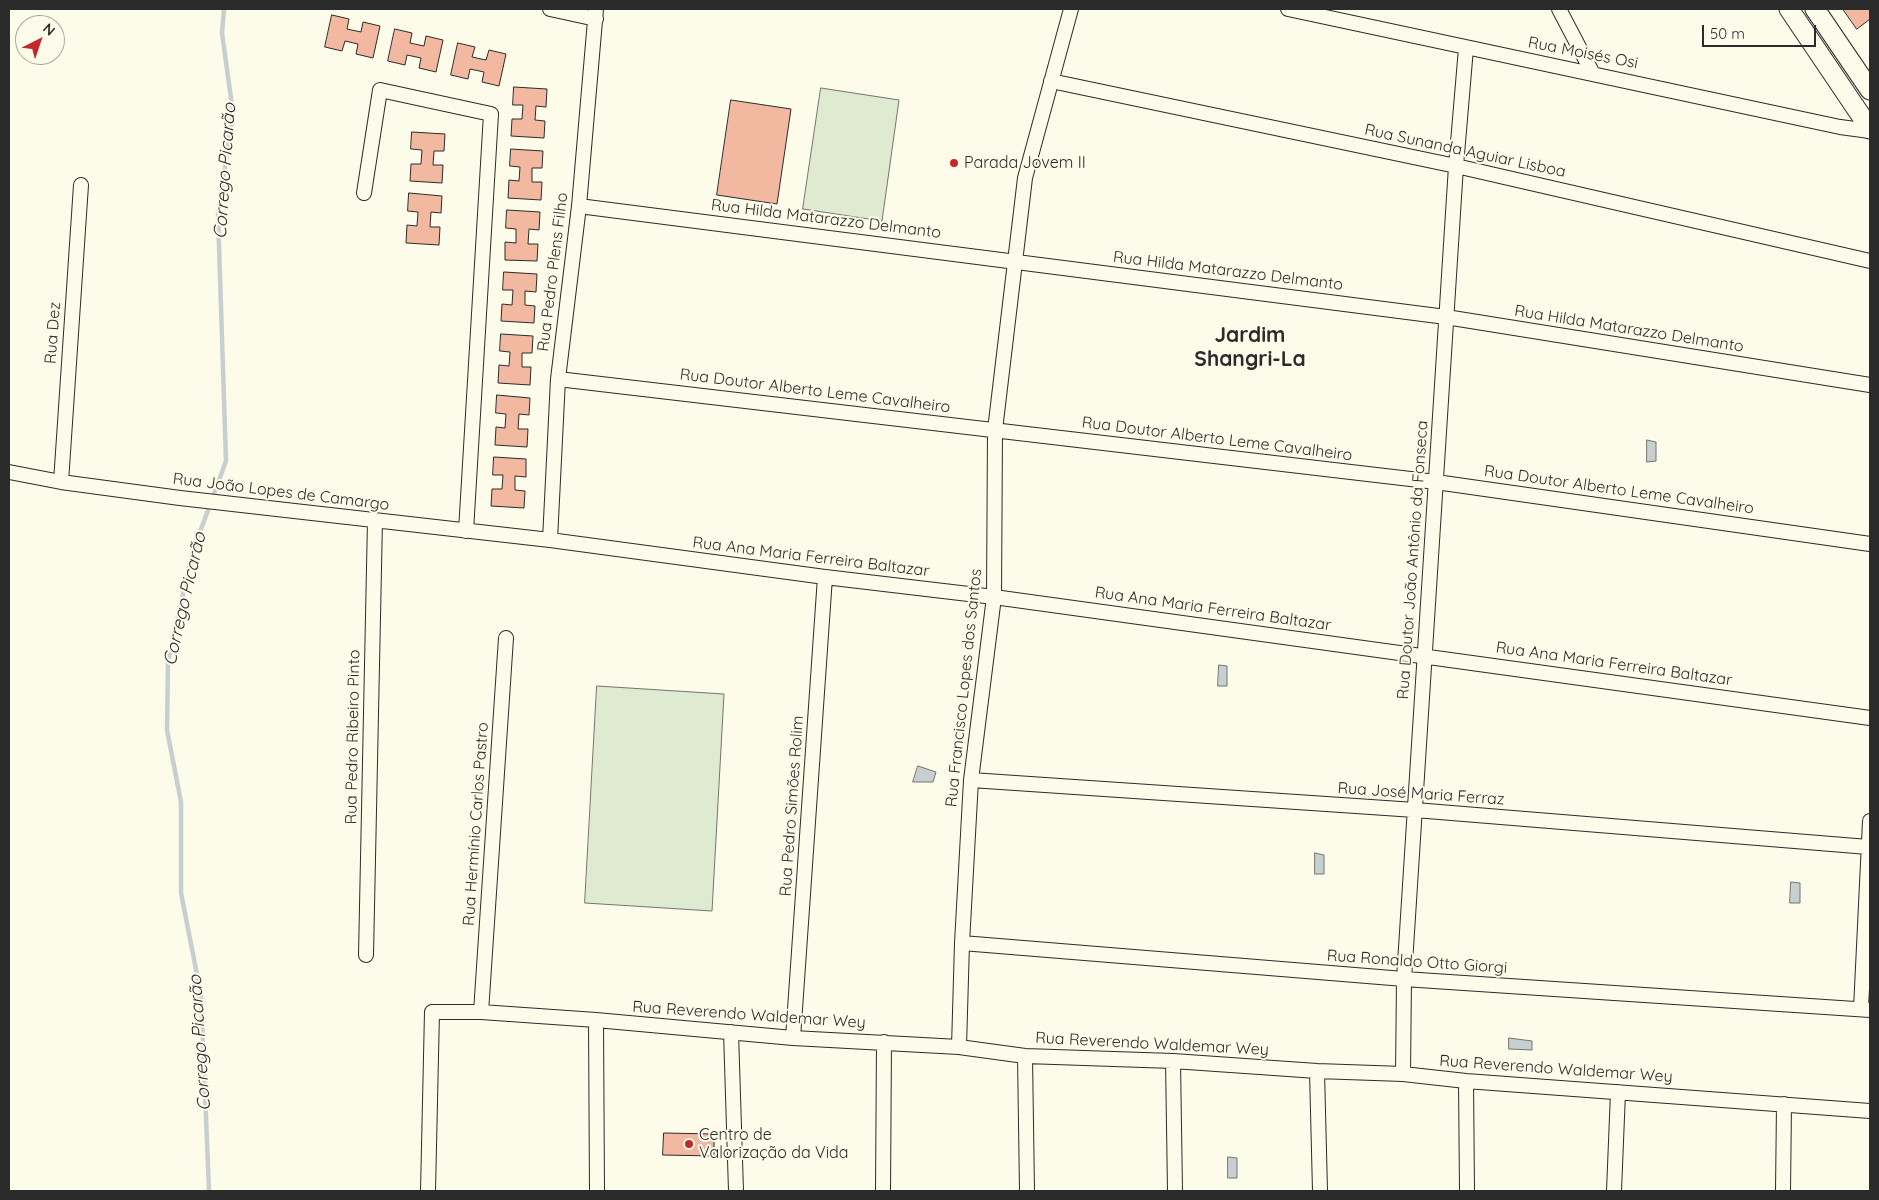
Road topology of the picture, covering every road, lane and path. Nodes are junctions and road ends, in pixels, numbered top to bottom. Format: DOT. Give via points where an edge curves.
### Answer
graph roads {
  1 [pos="550,9"];
  2 [pos="1071,9"];
  3 [pos="1288,9"];
  4 [pos="1559,9"];
  5 [pos="1789,9"];
  6 [pos="1815,9"];
  7 [pos="1320,12"];
  8 [pos="596,14"];
  9 [pos="1466,48"];
  10 [pos="1592,72"];
  11 [pos="1051,81"];
  12 [pos="1870,90"];
  13 [pos="1870,130"];
  14 [pos="1456,166"];
  15 [pos="80,185"];
  16 [pos="364,193"];
  17 [pos="579,206"];
  18 [pos="1015,261"];
  19 [pos="1870,262"];
  20 [pos="1446,318"];
  21 [pos="558,379"];
  22 [pos="1870,385"];
  23 [pos="994,430"];
  24 [pos="9,472"];
  25 [pos="61,482"];
  26 [pos="1436,482"];
  27 [pos="375,520"];
  28 [pos="466,531"];
  29 [pos="550,540"];
  30 [pos="1870,544"];
  31 [pos="825,577"];
  32 [pos="994,596"];
  33 [pos="506,638"];
  34 [pos="1424,655"];
  35 [pos="1870,718"];
  36 [pos="971,780"];
  37 [pos="1415,810"];
  38 [pos="1870,822"];
  39 [pos="1868,846"];
  40 [pos="962,943"];
  41 [pos="366,955"];
  42 [pos="1404,979"];
  43 [pos="1865,1010"];
  44 [pos="481,1012"];
  45 [pos="596,1020"];
  46 [pos="731,1032"];
  47 [pos="793,1038"];
  48 [pos="884,1042"];
  49 [pos="959,1047"];
  50 [pos="1025,1056"];
  51 [pos="1174,1061"];
  52 [pos="1317,1071"];
  53 [pos="1403,1074"];
  54 [pos="1466,1081"];
  55 [pos="1618,1092"];
  56 [pos="1784,1104"];
  57 [pos="1870,1112"];
  58 [pos="428,1191"];
  59 [pos="597,1191"];
  60 [pos="736,1191"];
  61 [pos="883,1191"];
  62 [pos="1027,1191"];
  63 [pos="1176,1191"];
  64 [pos="1320,1191"];
  65 [pos="1466,1191"];
  66 [pos="1614,1191"];
  67 [pos="1783,1191"];
  1 -- 8 [label="street"];
  2 -- 11 [label="street, Rua Francisco Lopes dos Santos"];
  3 -- 7 [label="street, Rua Moisés Osi"];
  4 -- 10 [label="street"];
  5 -- 13 [label="main road"];
  6 -- 12 [label="main road"];
  7 -- 9 [label="street, Rua Moisés Osi"];
  8 -- 17 [label="street, Rua Pedro Plens Filho"];
  9 -- 10 [label="street, Rua Moisés Osi"];
  9 -- 14 [label="street, Rua Doutor João Antônio da Fonseca"];
  10 -- 13 [label="street, Rua Moisés Osi" via="1840,127"];
  11 -- 14 [label="street, Rua Sunanda Aguiar Lisboa"];
  11 -- 18 [label="street, Rua Francisco Lopes dos Santos" via="1025,178"];
  14 -- 19 [label="street, Rua Sunanda Aguiar Lisboa"];
  14 -- 20 [label="street, Rua Doutor João Antônio da Fonseca"];
  15 -- 25 [label="street, Rua Dez"];
  16 -- 28 [label="street" via="380,90 491,114"];
  17 -- 18 [label="street, Rua Hilda Matarazzo Delmanto"];
  17 -- 21 [label="street, Rua Pedro Plens Filho"];
  18 -- 20 [label="street, Rua Hilda Matarazzo Delmanto"];
  18 -- 23 [label="street, Rua Francisco Lopes dos Santos"];
  20 -- 22 [label="street, Rua Hilda Matarazzo Delmanto"];
  20 -- 26 [label="street, Rua Doutor João Antônio da Fonseca"];
  21 -- 23 [label="street, Rua Doutor Alberto Leme Cavalheiro"];
  21 -- 29 [label="street, Rua Pedro Plens Filho"];
  23 -- 26 [label="street, Rua Doutor Alberto Leme Cavalheiro"];
  23 -- 32 [label="street, Rua Francisco Lopes dos Santos"];
  24 -- 25 [label="street, Rua João Lopes de Camargo"];
  25 -- 27 [label="street, Rua João Lopes de Camargo"];
  26 -- 30 [label="street, Rua Doutor Alberto Leme Cavalheiro"];
  26 -- 34 [label="street, Rua Doutor João Antônio da Fonseca"];
  27 -- 28 [label="street, Rua João Lopes de Camargo"];
  27 -- 41 [label="street, Rua Pedro Ribeiro Pinto"];
  28 -- 29 [label="street, Rua João Lopes de Camargo"];
  29 -- 31 [label="street, Rua Ana Maria Ferreira Baltazar"];
  31 -- 32 [label="street, Rua Ana Maria Ferreira Baltazar"];
  31 -- 47 [label="street, Rua Pedro Simões Rolim"];
  32 -- 34 [label="street, Rua Ana Maria Ferreira Baltazar"];
  32 -- 36 [label="street, Rua Francisco Lopes dos Santos"];
  33 -- 44 [label="street, Rua Hermínio Carlos Pastro"];
  34 -- 35 [label="street, Rua Ana Maria Ferreira Baltazar"];
  34 -- 37 [label="street, Rua Doutor João Antônio da Fonseca"];
  36 -- 37 [label="street, Rua José Maria Ferraz"];
  36 -- 40 [label="street, Rua Francisco Lopes dos Santos"];
  37 -- 39 [label="street, Rua José Maria Ferraz"];
  37 -- 42 [label="street, Rua Doutor João Antônio da Fonseca"];
  38 -- 39 [label="street"];
  39 -- 43 [label="street"];
  40 -- 42 [label="street, Rua Ronaldo Otto Giorgi"];
  40 -- 49 [label="street, Rua Francisco Lopes dos Santos"];
  42 -- 43 [label="street, Rua Ronaldo Otto Giorgi"];
  42 -- 53 [label="street, Rua Doutor João Antônio da Fonseca"];
  44 -- 45 [label="street, Rua Reverendo Waldemar Wey"];
  44 -- 58 [label="street, Rua Reverendo Waldemar Wey" via="432,1012"];
  45 -- 46 [label="street, Rua Reverendo Waldemar Wey"];
  45 -- 59 [label="street"];
  46 -- 47 [label="street, Rua Reverendo Waldemar Wey"];
  46 -- 60 [label="street"];
  47 -- 48 [label="street, Rua Reverendo Waldemar Wey"];
  48 -- 49 [label="street, Rua Reverendo Waldemar Wey"];
  48 -- 61 [label="street"];
  49 -- 50 [label="street, Rua Reverendo Waldemar Wey"];
  50 -- 51 [label="street, Rua Reverendo Waldemar Wey"];
  50 -- 62 [label="street"];
  51 -- 52 [label="street, Rua Reverendo Waldemar Wey"];
  51 -- 63 [label="street"];
  52 -- 53 [label="street, Rua Reverendo Waldemar Wey"];
  52 -- 64 [label="street"];
  53 -- 54 [label="street, Rua Reverendo Waldemar Wey"];
  54 -- 55 [label="street, Rua Reverendo Waldemar Wey"];
  54 -- 65 [label="street"];
  55 -- 56 [label="street, Rua Reverendo Waldemar Wey"];
  55 -- 66 [label="street"];
  56 -- 57 [label="street, Rua Reverendo Waldemar Wey"];
  56 -- 67 [label="street"];
}
